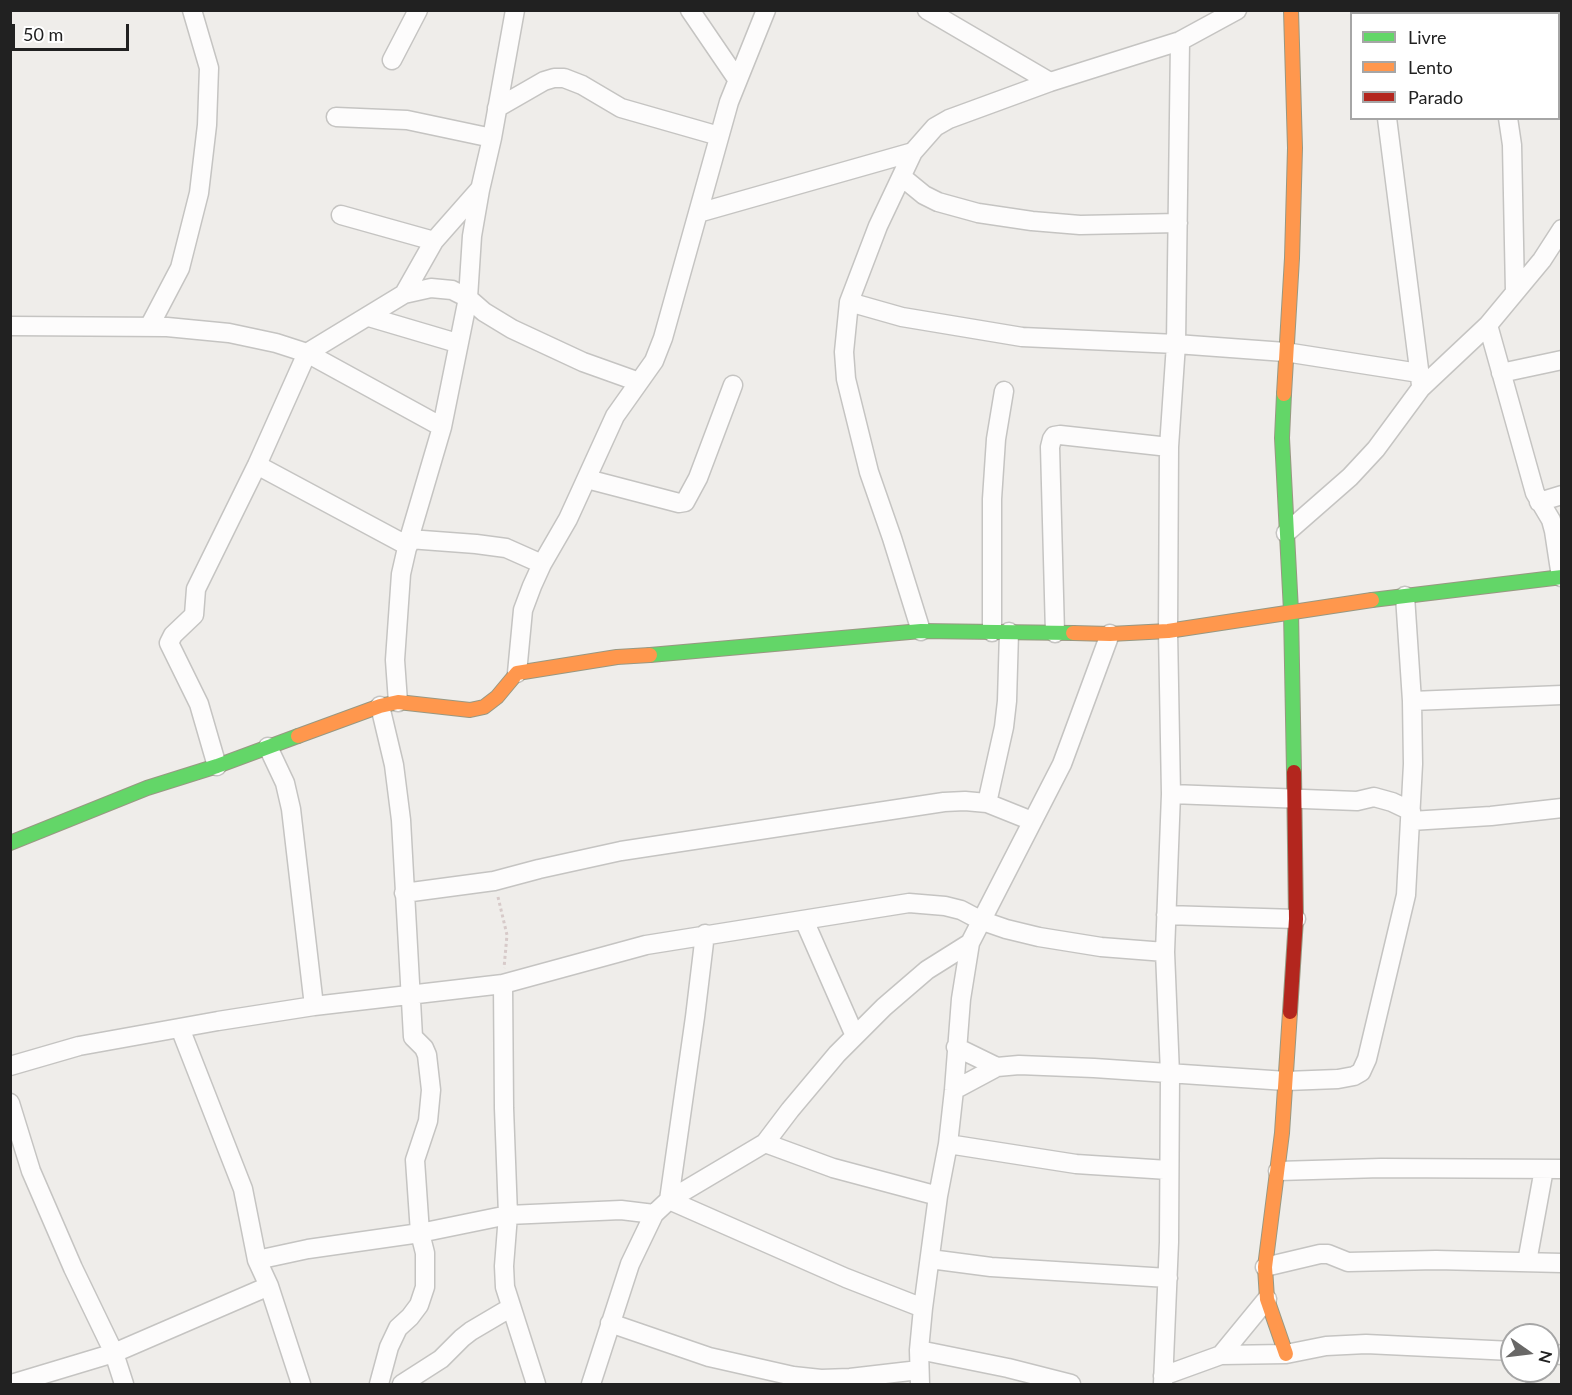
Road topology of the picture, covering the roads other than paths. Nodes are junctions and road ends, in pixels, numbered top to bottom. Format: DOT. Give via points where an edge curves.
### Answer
graph roads {
  1 [pos="192,10"];
  2 [pos="418,10"];
  3 [pos="515,10"];
  4 [pos="690,10"];
  5 [pos="766,10"];
  6 [pos="927,10"];
  7 [pos="1238,10"];
  8 [pos="1291,10"];
  9 [pos="1180,41"];
  10 [pos="392,60"];
  11 [pos="737,78"];
  12 [pos="1050,82"];
  13 [pos="497,108"];
  14 [pos="336,117"];
  15 [pos="1387,120"];
  16 [pos="1508,120"];
  17 [pos="719,136"];
  18 [pos="492,138"];
  19 [pos="913,152"];
  20 [pos="902,177"];
  21 [pos="480,190"];
  22 [pos="698,213"];
  23 [pos="341,215"];
  24 [pos="1178,224"];
  25 [pos="1562,229"];
  26 [pos="434,241"];
  27 [pos="1515,291"];
  28 [pos="404,294"];
  29 [pos="849,302"];
  30 [pos="466,307"];
  31 [pos="369,317"];
  32 [pos="1488,325"];
  33 [pos="10,326"];
  34 [pos="150,327"];
  35 [pos="457,343"];
  36 [pos="1176,344"];
  37 [pos="1285,352"];
  38 [pos="307,353"];
  39 [pos="1562,360"];
  40 [pos="1501,373"];
  41 [pos="1420,381"];
  42 [pos="639,382"];
  43 [pos="734,385"];
  44 [pos="1004,391"];
  45 [pos="442,427"];
  46 [pos="1169,447"];
  47 [pos="257,465"];
  48 [pos="587,479"];
  49 [pos="1562,495"];
  50 [pos="1539,502"];
  51 [pos="1286,533"];
  52 [pos="409,543"];
  53 [pos="542,564"];
  54 [pos="1561,577"];
  55 [pos="1405,596"];
  56 [pos="1291,611"];
  57 [pos="921,631"];
  58 [pos="1168,631"];
  59 [pos="1000,632"];
  60 [pos="1055,633"];
  61 [pos="1110,633"];
  62 [pos="517,673"];
  63 [pos="1562,695"];
  64 [pos="1412,701"];
  65 [pos="389,704"];
  66 [pos="268,747"];
  67 [pos="217,766"];
  68 [pos="1171,794"];
  69 [pos="1295,800"];
  70 [pos="987,802"];
  71 [pos="1562,808"];
  72 [pos="1411,816"];
  73 [pos="1032,821"];
  74 [pos="10,843"];
  75 [pos="404,892"];
  76 [pos="1166,915"];
  77 [pos="1296,919"];
  78 [pos="980,920"];
  79 [pos="804,921"];
  80 [pos="705,934"];
  81 [pos="970,943"];
  82 [pos="1165,952"];
  83 [pos="503,984"];
  84 [pos="412,994"];
  85 [pos="314,1005"];
  86 [pos="180,1028"];
  87 [pos="855,1036"];
  88 [pos="956,1047"];
  89 [pos="10,1066"];
  90 [pos="997,1067"];
  91 [pos="1170,1074"];
  92 [pos="1286,1081"];
  93 [pos="954,1090"];
  94 [pos="10,1103"];
  95 [pos="765,1143"];
  96 [pos="948,1144"];
  97 [pos="1553,1169"];
  98 [pos="1168,1170"];
  99 [pos="1278,1171"];
  100 [pos="938,1196"];
  101 [pos="669,1200"];
  102 [pos="654,1214"];
  103 [pos="508,1215"];
  104 [pos="420,1233"];
  105 [pos="930,1259"];
  106 [pos="257,1260"];
  107 [pos="1527,1262"];
  108 [pos="1562,1263"];
  109 [pos="1265,1267"];
  110 [pos="1168,1278"];
  111 [pos="269,1286"];
  112 [pos="1267,1299"];
  113 [pos="510,1308"];
  114 [pos="923,1308"];
  115 [pos="610,1323"];
  116 [pos="919,1350"];
  117 [pos="1500,1350"];
  118 [pos="114,1353"];
  119 [pos="1286,1354"];
  120 [pos="1221,1355"];
  121 [pos="920,1377"];
  122 [pos="1163,1380"];
  123 [pos="11,1384"];
  124 [pos="124,1384"];
  125 [pos="301,1384"];
  126 [pos="379,1384"];
  127 [pos="402,1384"];
  128 [pos="536,1384"];
  129 [pos="591,1384"];
  130 [pos="1071,1384"];
  1 -- 34 [label="street" via="208,68 201,182 180,268"];
  2 -- 10 [label="street"];
  3 -- 13 [label="street"];
  4 -- 11 [label="street"];
  5 -- 11 [label="street"];
  6 -- 12 [label="street"];
  7 -- 9 [label="street"];
  8 -- 37 [label="street" via="1295,148"];
  9 -- 12 [label="street"];
  9 -- 24 [label="street"];
  11 -- 17 [label="street"];
  12 -- 19 [label="street" via="949,119 935,127"];
  13 -- 17 [label="street" via="544,81 564,78 621,108"];
  13 -- 18 [label="street"];
  14 -- 18 [label="street" via="407,120"];
  15 -- 41 [label="street"];
  16 -- 27 [label="street"];
  17 -- 22 [label="street"];
  18 -- 21 [label="street"];
  19 -- 20 [label="street"];
  19 -- 22 [label="street"];
  20 -- 24 [label="street" via="938,202 978,213 1080,225"];
  20 -- 29 [label="street"];
  21 -- 26 [label="street"];
  21 -- 30 [label="street"];
  22 -- 42 [label="street" via="663,338 654,361"];
  23 -- 26 [label="street"];
  24 -- 36 [label="street"];
  25 -- 27 [label="street"];
  26 -- 28 [label="street"];
  27 -- 32 [label="street"];
  28 -- 30 [label="street" via="441,287 452,290"];
  28 -- 31 [label="street"];
  29 -- 36 [label="street" via="902,317 1022,337"];
  29 -- 57 [label="street" via="845,325 846,379 869,472"];
  30 -- 35 [label="street"];
  30 -- 42 [label="street" via="484,312 583,362"];
  31 -- 35 [label="street"];
  31 -- 38 [label="street"];
  32 -- 40 [label="street"];
  32 -- 41 [label="street"];
  33 -- 34 [label="street"];
  34 -- 38 [label="street" via="229,333"];
  35 -- 45 [label="street"];
  36 -- 37 [label="street"];
  36 -- 46 [label="street"];
  37 -- 41 [label="street"];
  37 -- 51 [label="street" via="1282,438"];
  38 -- 45 [label="street"];
  38 -- 47 [label="street"];
  39 -- 40 [label="street"];
  40 -- 50 [label="street"];
  41 -- 51 [label="street" via="1376,449"];
  42 -- 48 [label="street" via="615,416"];
  43 -- 48 [label="street" via="699,478 685,502"];
  44 -- 59 [label="street" via="992,499"];
  45 -- 52 [label="street"];
  46 -- 58 [label="street"];
  46 -- 60 [label="street" via="1060,435 1052,439"];
  47 -- 52 [label="street"];
  47 -- 67 [label="street" via="196,589 194,615 169,642 199,704"];
  48 -- 53 [label="street"];
  49 -- 50 [label="street"];
  50 -- 54 [label="street" via="1551,520"];
  51 -- 56 [label="street"];
  52 -- 53 [label="street" via="506,548"];
  52 -- 65 [label="street" via="401,574 395,679"];
  53 -- 62 [label="street" via="523,610"];
  54 -- 55 [label="street"];
  55 -- 56 [label="street"];
  55 -- 64 [label="street"];
  56 -- 58 [label="street"];
  56 -- 69 [label="street"];
  57 -- 59 [label="street"];
  57 -- 62 [label="street" via="617,657"];
  58 -- 61 [label="street"];
  58 -- 68 [label="street"];
  59 -- 60 [label="street"];
  59 -- 70 [label="street" via="1006,710"];
  60 -- 61 [label="street"];
  61 -- 73 [label="street" via="1062,764"];
  62 -- 65 [label="street" via="484,707 470,710"];
  63 -- 64 [label="street"];
  64 -- 72 [label="street"];
  65 -- 66 [label="street"];
  65 -- 75 [label="street" via="402,820"];
  66 -- 67 [label="street"];
  66 -- 85 [label="street" via="285,783 291,809"];
  67 -- 74 [label="street" via="147,788"];
  68 -- 69 [label="street"];
  68 -- 76 [label="street"];
  69 -- 72 [label="street" via="1357,801 1374,797 1392,802"];
  69 -- 77 [label="street"];
  70 -- 73 [label="street"];
  70 -- 75 [label="street" via="944,802 621,851 494,881"];
  71 -- 72 [label="street" via="1491,816"];
  72 -- 92 [label="street" via="1406,896 1365,1065 1354,1076"];
  73 -- 78 [label="street"];
  75 -- 84 [label="street"];
  76 -- 77 [label="street"];
  76 -- 82 [label="street"];
  77 -- 92 [label="street"];
  78 -- 79 [label="street" via="945,906 909,903"];
  78 -- 81 [label="street"];
  78 -- 82 [label="street" via="1039,937"];
  79 -- 80 [label="street"];
  79 -- 87 [label="street"];
  80 -- 83 [label="street" via="646,945"];
  80 -- 101 [label="street"];
  81 -- 87 [label="street" via="927,970"];
  81 -- 88 [label="street"];
  82 -- 91 [label="street"];
  83 -- 84 [label="street"];
  83 -- 103 [label="street"];
  84 -- 85 [label="street"];
  84 -- 104 [label="street" via="413,1037 427,1055 430,1090 428,1121 415,1160"];
  85 -- 86 [label="street"];
  86 -- 89 [label="street" via="79,1046"];
  86 -- 106 [label="street" via="243,1189"];
  87 -- 95 [label="street"];
  88 -- 90 [label="street"];
  88 -- 93 [label="street"];
  90 -- 91 [label="street" via="1036,1065"];
  90 -- 93 [label="street"];
  91 -- 92 [label="street"];
  91 -- 98 [label="street"];
  92 -- 99 [label="street"];
  93 -- 96 [label="street"];
  94 -- 118 [label="street" via="31,1171"];
  95 -- 100 [label="street" via="833,1168"];
  95 -- 101 [label="street"];
  96 -- 98 [label="street" via="1076,1164"];
  96 -- 100 [label="street"];
  97 -- 99 [label="street"];
  97 -- 107 [label="street"];
  98 -- 110 [label="street"];
  99 -- 109 [label="street"];
  100 -- 105 [label="street"];
  101 -- 102 [label="street"];
  101 -- 114 [label="street"];
  102 -- 103 [label="street" via="621,1209"];
  102 -- 115 [label="street" via="630,1264"];
  103 -- 104 [label="street"];
  103 -- 113 [label="street" via="504,1287"];
  104 -- 106 [label="street"];
  104 -- 126 [label="street" via="425,1261 423,1297 398,1328"];
  105 -- 110 [label="street" via="990,1267"];
  105 -- 114 [label="street"];
  106 -- 111 [label="street"];
  107 -- 108 [label="street"];
  107 -- 109 [label="street" via="1348,1262 1320,1254"];
  109 -- 112 [label="street"];
  110 -- 122 [label="street"];
  111 -- 118 [label="street"];
  111 -- 125 [label="street"];
  112 -- 119 [label="street"];
  112 -- 120 [label="street"];
  113 -- 127 [label="street" via="462,1338 441,1359"];
  113 -- 128 [label="street"];
  114 -- 116 [label="street"];
  115 -- 121 [label="street" via="720,1360 793,1376"];
  115 -- 129 [label="street"];
  116 -- 121 [label="street"];
  116 -- 130 [label="street"];
  117 -- 119 [label="street" via="1366,1344"];
  118 -- 123 [label="street"];
  118 -- 124 [label="street"];
  119 -- 120 [label="street"];
  120 -- 122 [label="street"];
}
